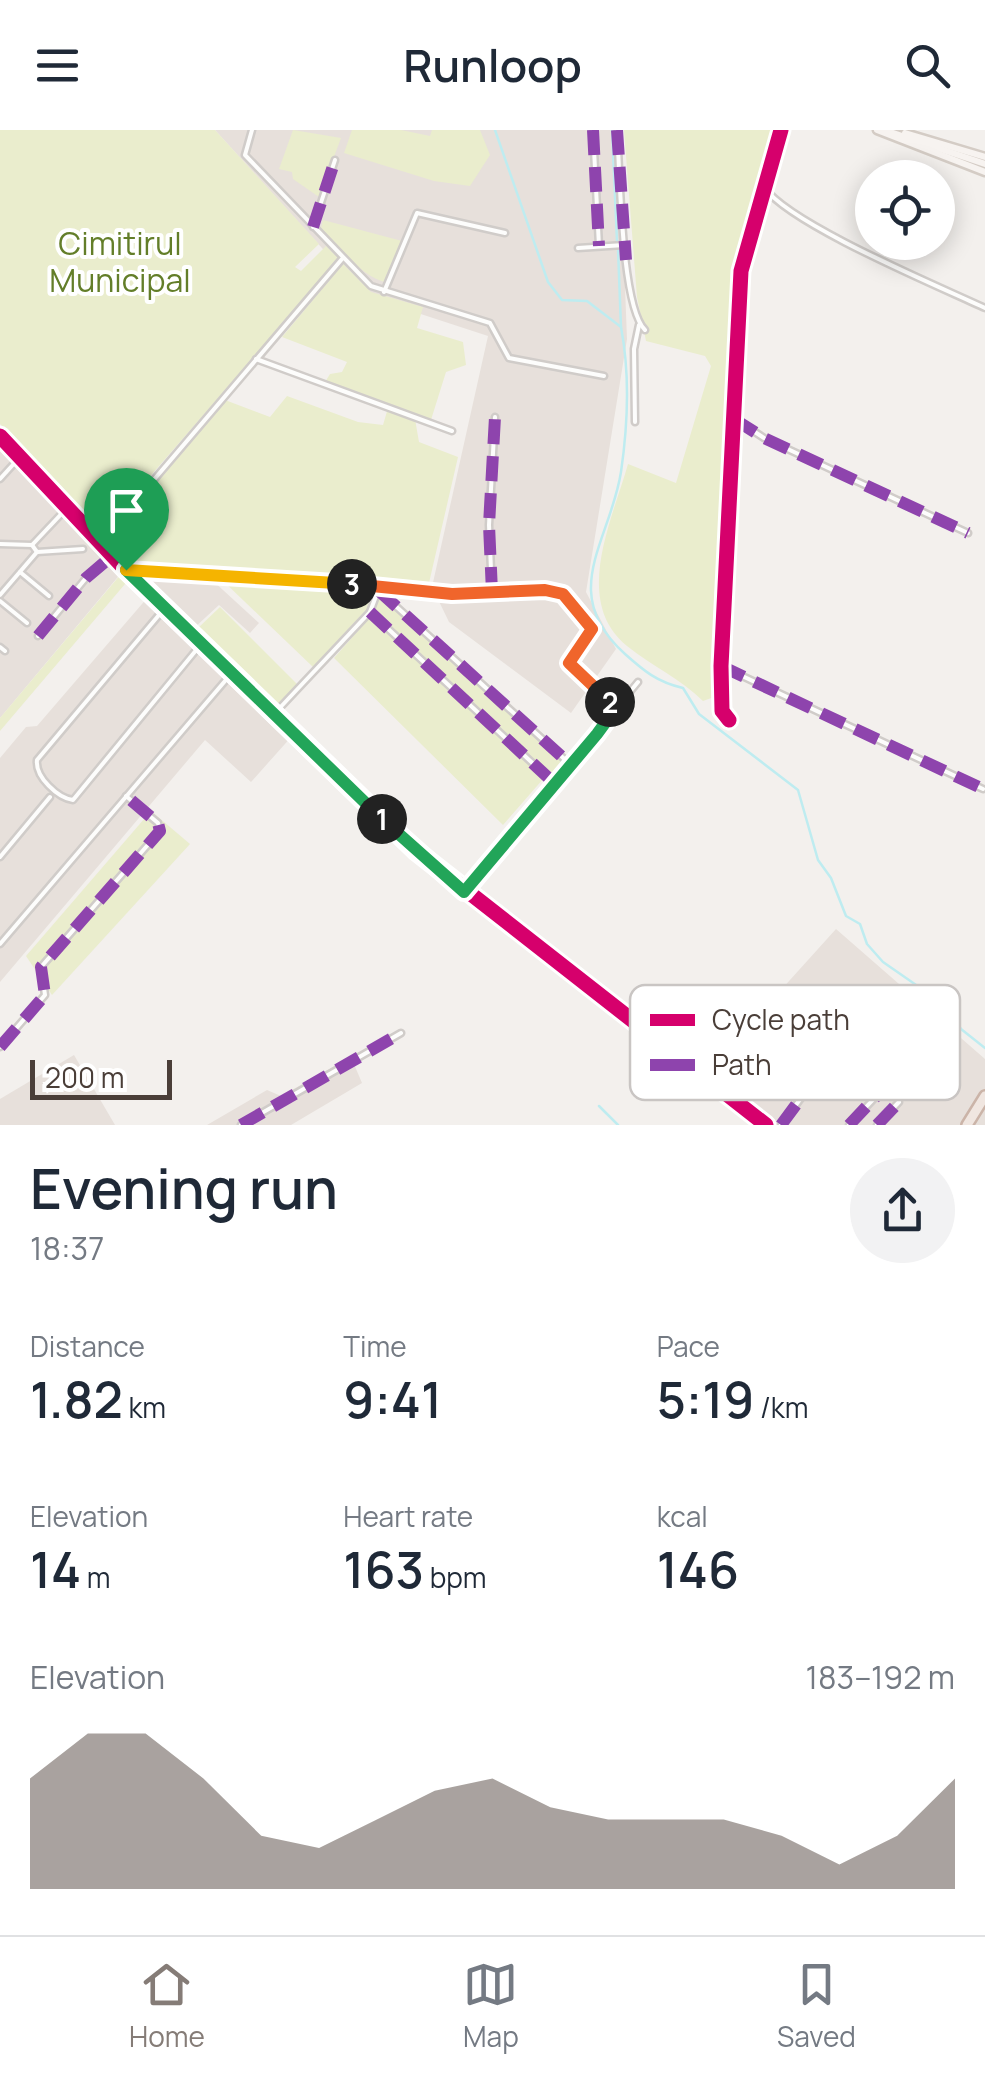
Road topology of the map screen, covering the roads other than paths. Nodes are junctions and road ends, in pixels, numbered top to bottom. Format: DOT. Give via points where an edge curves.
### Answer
graph roads {
  1 [pos="252,130"];
  2 [pos="593,130"];
  3 [pos="617,130"];
  4 [pos="781,130"];
  5 [pos="880,130"];
  6 [pos="892,130"];
  7 [pos="335,160"];
  8 [pos="985,161"];
  9 [pos="985,172"];
  10 [pos="764,187"];
  11 [pos="313,227"];
  12 [pos="505,234"];
  13 [pos="624,245"];
  14 [pos="599,246"];
  15 [pos="578,248"];
  16 [pos="342,259"];
  17 [pos="384,292"];
  18 [pos="985,308"];
  19 [pos="639,325"];
  20 [pos="645,330"];
  21 [pos="256,359"];
  22 [pos="604,376"];
  23 [pos="494,418"];
  24 [pos="734,418"];
  25 [pos="635,422"];
  26 [pos="452,431"];
  27 [pos="0,436"];
  28 [pos="20,457"];
  29 [pos="0,479"];
  30 [pos="67,508"];
  31 [pos="968,533"];
  32 [pos="100,543"];
  33 [pos="0,544"];
  34 [pos="32,545"];
  35 [pos="83,549"];
  36 [pos="37,552"];
  37 [pos="112,556"];
  38 [pos="126,570"];
  39 [pos="20,572"];
  40 [pos="379,588"];
  41 [pos="492,592"];
  42 [pos="49,596"];
  43 [pos="0,598"];
  44 [pos="165,608"];
  45 [pos="370,612"];
  46 [pos="27,623"];
  47 [pos="38,636"];
  48 [pos="202,644"];
  49 [pos="721,666"];
  50 [pos="232,673"];
  51 [pos="638,682"];
  52 [pos="616,708"];
  53 [pos="274,714"];
  54 [pos="729,720"];
  55 [pos="571,766"];
  56 [pos="555,784"];
  57 [pos="983,789"];
  58 [pos="126,796"];
  59 [pos="50,797"];
  60 [pos="0,857"];
  61 [pos="464,892"];
  62 [pos="0,944"];
  63 [pos="630,1020"];
  64 [pos="400,1033"];
  65 [pos="0,1047"];
  66 [pos="985,1096"];
  67 [pos="800,1100"];
  68 [pos="873,1100"];
  69 [pos="734,1101"];
  70 [pos="899,1102"];
  71 [pos="985,1107"];
  72 [pos="241,1125"];
  73 [pos="766,1125"];
  74 [pos="781,1125"];
  75 [pos="850,1125"];
  76 [pos="877,1125"];
  77 [pos="970,1125"];
  1 -- 11 [label="street" via="246,154"];
  2 -- 14 [label="street"];
  3 -- 13 [label="street"];
  4 -- 10 [label="street"];
  5 -- 8 [label="main road"];
  5 -- 9 [label="main road"];
  6 -- 8 [label="main road"];
  7 -- 11 [label="street"];
  10 -- 18 [label="street" via="777,203 845,241"];
  10 -- 24 [label="street" via="741,271"];
  11 -- 16 [label="street"];
  12 -- 17 [label="street" via="417,213"];
  13 -- 14 [label="street"];
  13 -- 19 [label="street"];
  14 -- 15 [label="street"];
  16 -- 17 [label="street"];
  16 -- 21 [label="street"];
  17 -- 22 [label="street" via="490,323 500,350 513,360"];
  19 -- 20 [label="street"];
  19 -- 25 [label="street"];
  21 -- 26 [label="street"];
  21 -- 32 [label="street"];
  23 -- 41 [label="street"];
  24 -- 31 [label="street"];
  24 -- 49 [label="street"];
  27 -- 28 [label="street"];
  28 -- 29 [label="street"];
  28 -- 30 [label="street"];
  30 -- 32 [label="street"];
  30 -- 34 [label="street"];
  32 -- 37 [label="street"];
  33 -- 34 [label="street"];
  34 -- 36 [label="street"];
  35 -- 36 [label="street"];
  36 -- 39 [label="street"];
  37 -- 38 [label="street"];
  37 -- 47 [label="street"];
  38 -- 40 [label="street"];
  38 -- 44 [label="street"];
  39 -- 42 [label="street"];
  39 -- 43 [label="street"];
  40 -- 41 [label="street"];
  40 -- 45 [label="street"];
  40 -- 55 [label="street"];
  41 -- 52 [label="street" via="554,591 570,598 592,628 568,658 571,666"];
  43 -- 46 [label="street"];
  44 -- 48 [label="street"];
  44 -- 48 [label="street" via="37,760 39,775 73,800"];
  45 -- 53 [label="street"];
  45 -- 56 [label="street"];
  48 -- 50 [label="street"];
  49 -- 54 [label="street" via="722,712"];
  49 -- 57 [label="street"];
  50 -- 53 [label="street"];
  50 -- 58 [label="street"];
  51 -- 52 [label="street"];
  52 -- 55 [label="street"];
  53 -- 61 [label="street"];
  55 -- 56 [label="street"];
  56 -- 61 [label="street"];
  58 -- 62 [label="street"];
  58 -- 65 [label="street" via="160,831 41,967 45,995"];
  59 -- 60 [label="street"];
  61 -- 63 [label="street"];
  64 -- 72 [label="street"];
  66 -- 77 [label="highway"];
  67 -- 74 [label="street"];
  68 -- 75 [label="street"];
  69 -- 73 [label="street"];
  70 -- 76 [label="street"];
  71 -- 77 [label="highway"];
}
